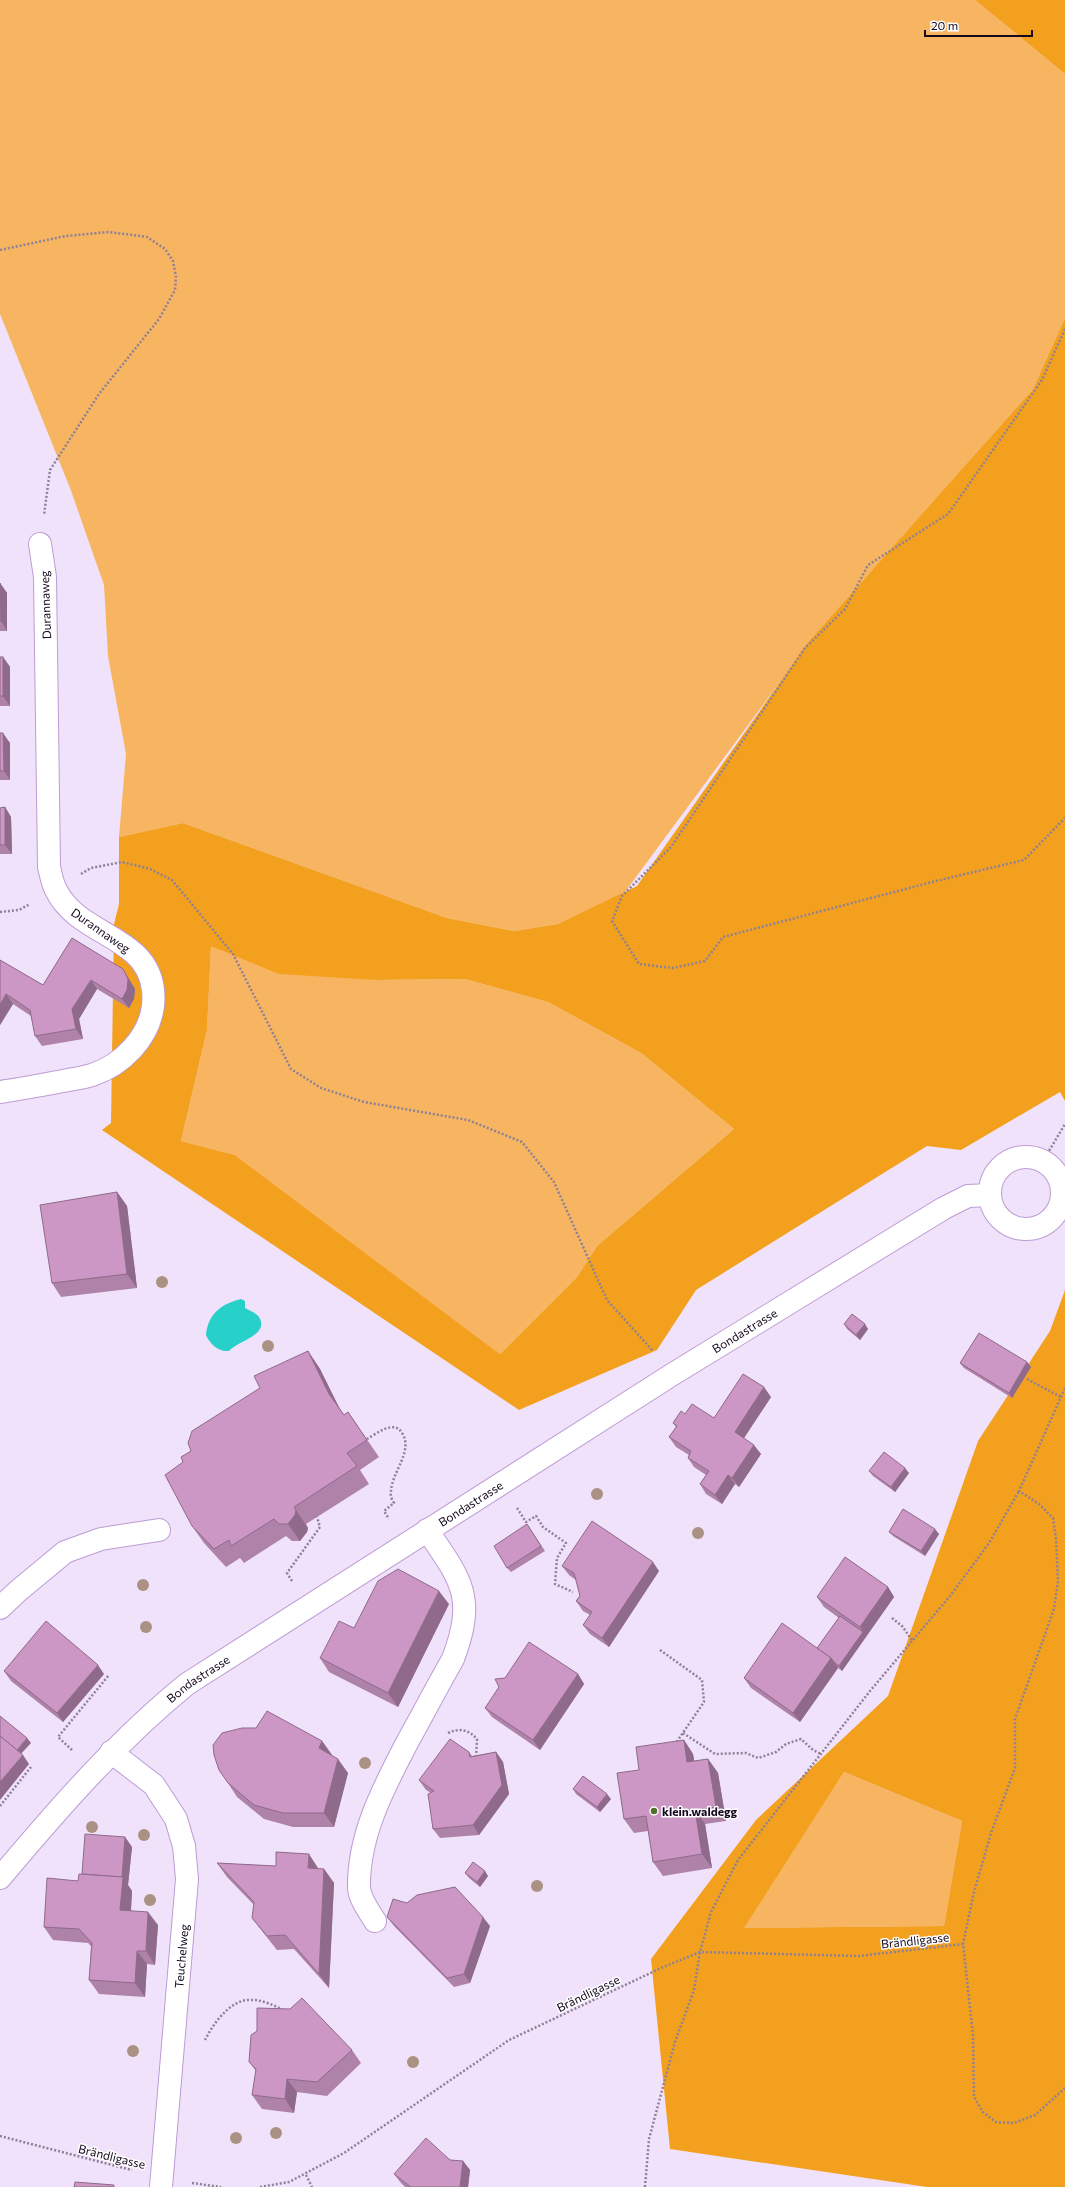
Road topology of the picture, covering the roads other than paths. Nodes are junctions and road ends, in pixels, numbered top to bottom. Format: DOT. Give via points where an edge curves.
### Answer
graph roads {
  1 [pos="40,544"];
  2 [pos="0,1092"];
  3 [pos="990,1195"];
  4 [pos="159,1530"];
  5 [pos="427,1530"];
  6 [pos="0,1608"];
  7 [pos="111,1752"];
  8 [pos="0,1878"];
  9 [pos="375,1921"];
  10 [pos="162,2183"];
  1 -- 2 [label="street, Durannaweg" via="45,577 49,867 55,890 66,906 127,948 143,963 154,985 154,998 150,1021 145,1032 125,1056 112,1066 92,1075"];
  3 -- 3 [label="street" via="993,1209 1002,1220 1013,1227 1026,1229 1040,1227 1051,1220 1059,1208 1062,1195 1060,1182 1053,1170 1043,1161 1031,1157 1018,1158 1006,1163 991,1183"];
  3 -- 5 [label="street, Bondastrasse" via="968,1196 944,1208 673,1374"];
  4 -- 6 [label="street" via="101,1539 65,1552"];
  5 -- 7 [label="street, Bondastrasse" via="187,1684"];
  5 -- 9 [label="street" via="452,1567 461,1586 466,1613 453,1658 373,1813 362,1856 359,1889 364,1904"];
  7 -- 8 [label="street, Bondastrasse" via="59,1808"];
  7 -- 10 [label="street, Teuchelweg" via="154,1786 176,1820 184,1846 187,1879"];
}
